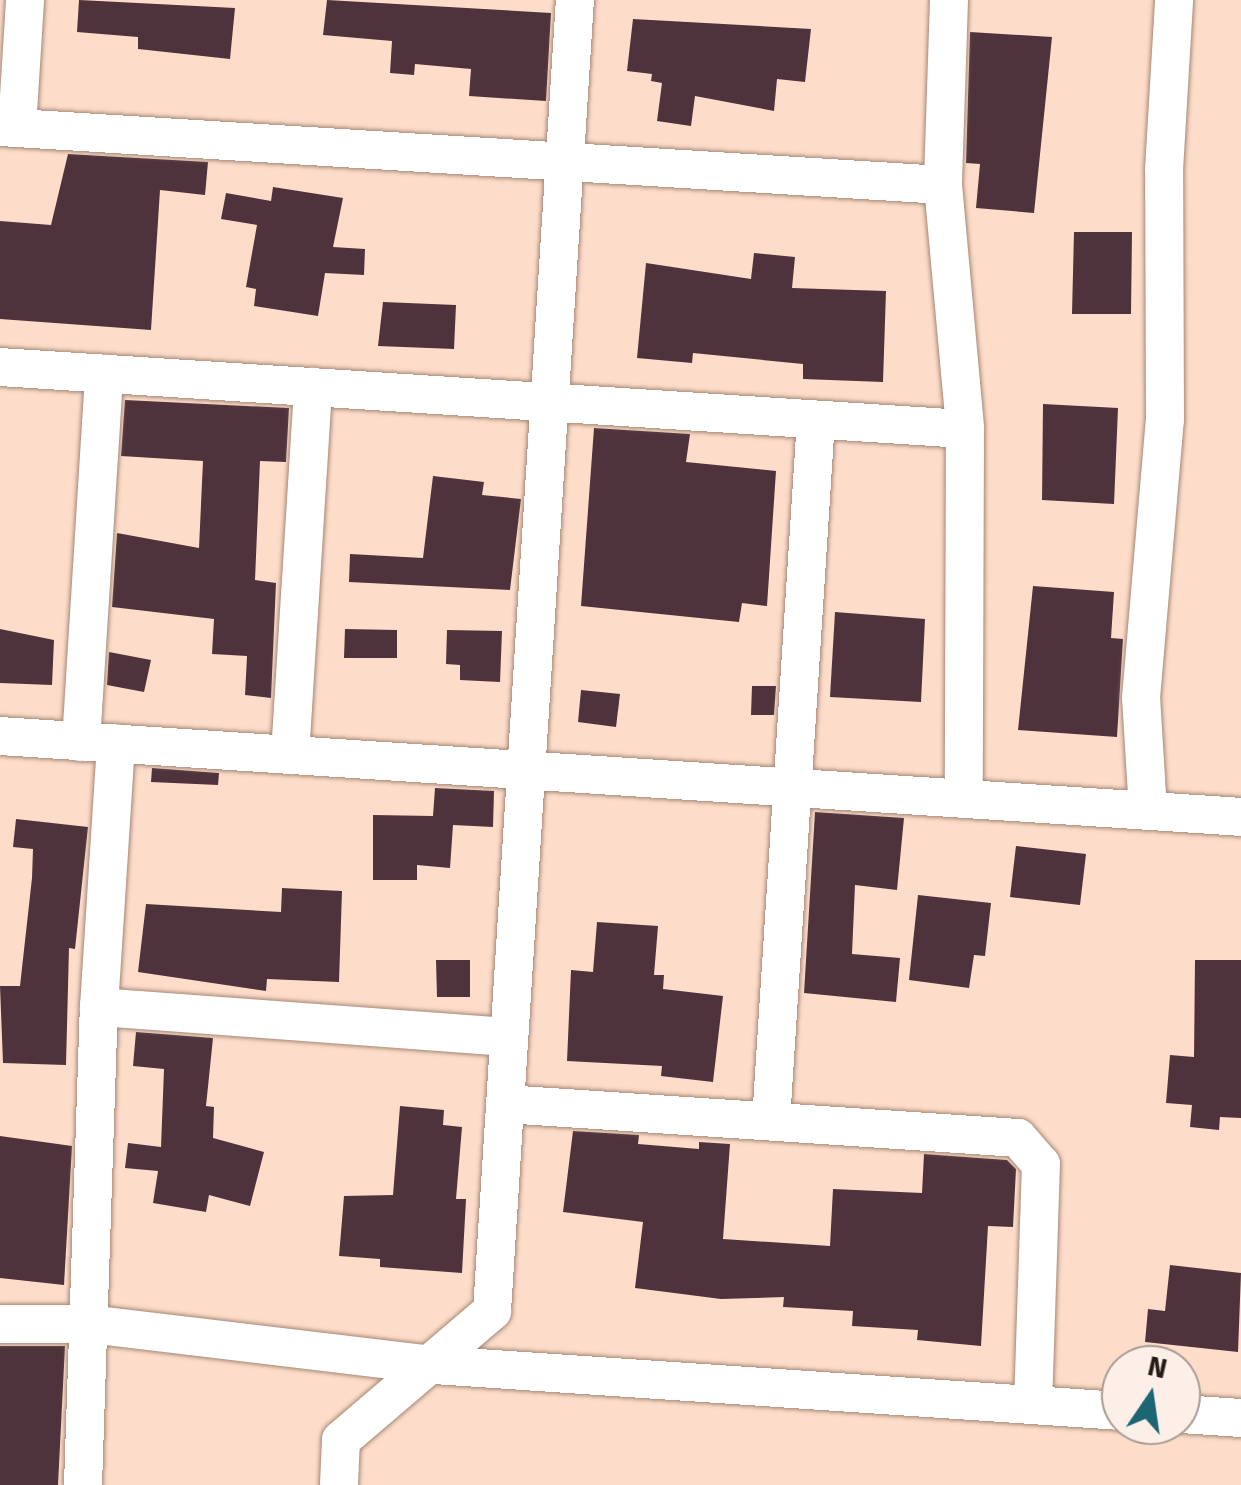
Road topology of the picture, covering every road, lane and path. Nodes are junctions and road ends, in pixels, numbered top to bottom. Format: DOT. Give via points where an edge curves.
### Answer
graph roads {
  1 [pos="25,0"];
  2 [pos="575,0"];
  3 [pos="948,0"];
  4 [pos="1174,0"];
  5 [pos="8,127"];
  6 [pos="565,157"];
  7 [pos="944,184"];
  8 [pos="0,367"];
  9 [pos="104,374"];
  10 [pos="313,387"];
  11 [pos="549,402"];
  12 [pos="816,420"];
  13 [pos="964,429"];
  14 [pos="0,736"];
  15 [pos="98,743"];
  16 [pos="290,755"];
  17 [pos="526,771"];
  18 [pos="792,788"];
  19 [pos="964,800"];
  20 [pos="1148,811"];
  21 [pos="1241,818"];
  22 [pos="99,1008"];
  23 [pos="509,1037"];
  24 [pos="504,1104"];
  25 [pos="771,1121"];
  26 [pos="0,1324"];
  27 [pos="89,1324"];
  28 [pos="434,1365"];
  29 [pos="1032,1405"];
  30 [pos="1101,1410"];
  31 [pos="1201,1415"];
  32 [pos="1241,1418"];
  33 [pos="83,1485"];
  34 [pos="339,1485"];
  1 -- 5 [label="street"];
  2 -- 6 [label="street"];
  3 -- 7 [label="street"];
  4 -- 20 [label="street" via="1164,170 1165,420 1141,698"];
  5 -- 6 [label="street"];
  6 -- 7 [label="street"];
  6 -- 11 [label="street"];
  7 -- 13 [label="street"];
  8 -- 9 [label="street"];
  9 -- 10 [label="street"];
  9 -- 15 [label="street"];
  10 -- 11 [label="street"];
  10 -- 16 [label="street"];
  11 -- 12 [label="street"];
  11 -- 17 [label="street"];
  12 -- 13 [label="street"];
  12 -- 18 [label="street"];
  13 -- 19 [label="street"];
  14 -- 15 [label="street"];
  15 -- 16 [label="street"];
  15 -- 22 [label="street"];
  16 -- 17 [label="street"];
  17 -- 18 [label="street"];
  17 -- 23 [label="street"];
  18 -- 19 [label="street"];
  18 -- 25 [label="street"];
  19 -- 20 [label="street"];
  20 -- 21 [label="street"];
  22 -- 23 [label="street"];
  22 -- 27 [label="street"];
  23 -- 24 [label="street"];
  24 -- 25 [label="street"];
  24 -- 28 [label="street" via="492,1311"];
  25 -- 29 [label="street" via="1018,1138 1032,1150 1042,1164"];
  26 -- 27 [label="street"];
  27 -- 28 [label="street"];
  27 -- 33 [label="street"];
  28 -- 29 [label="street"];
  28 -- 34 [label="street" via="342,1440"];
  29 -- 30 [label="street"];
  31 -- 32 [label="street"];
}
